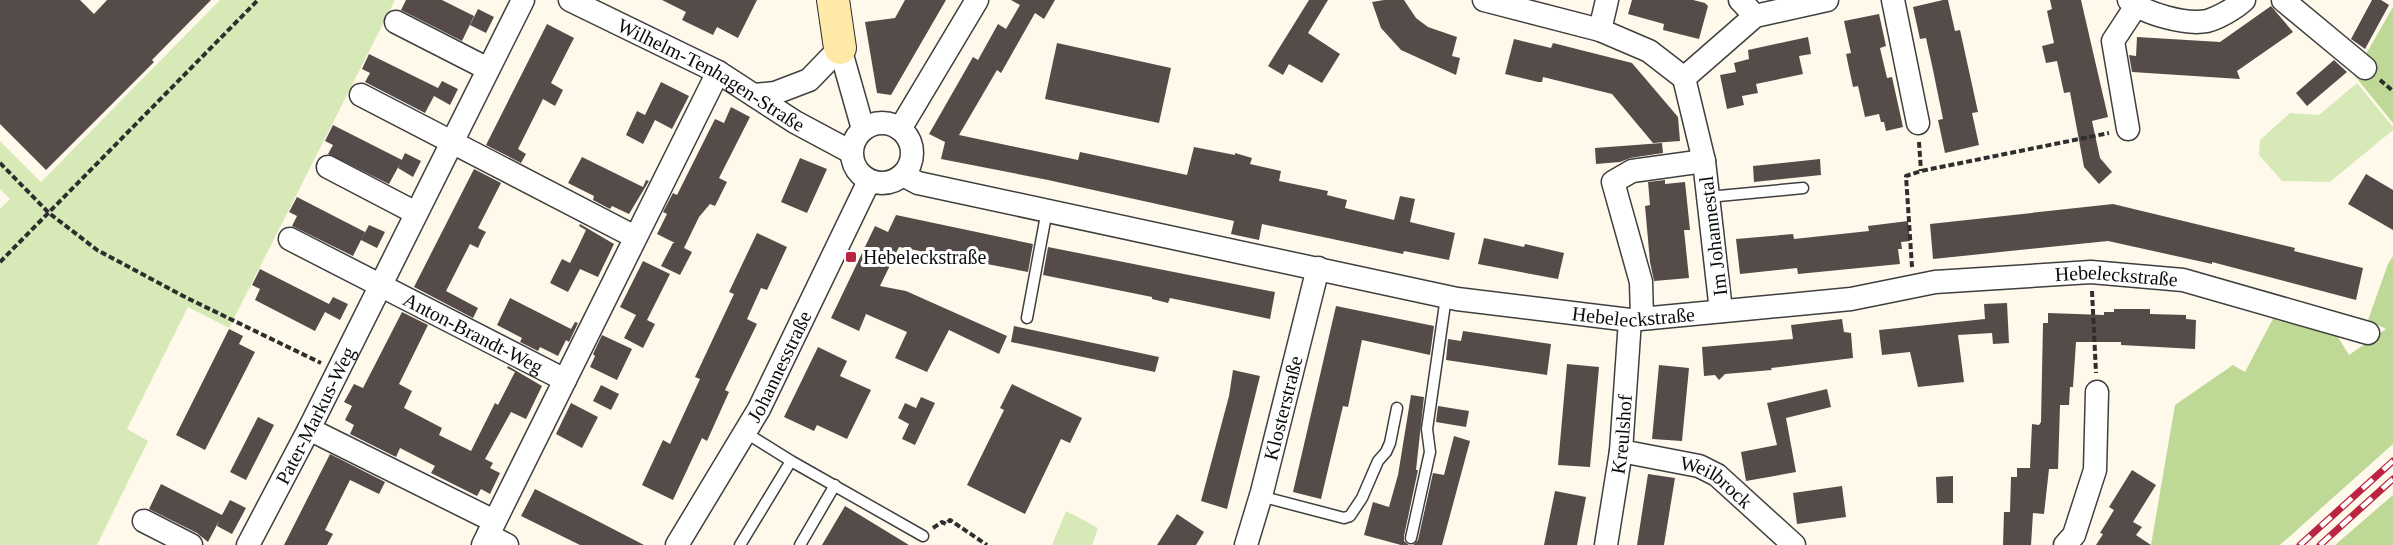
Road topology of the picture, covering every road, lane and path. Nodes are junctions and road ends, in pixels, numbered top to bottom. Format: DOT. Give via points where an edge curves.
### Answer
graph roads {
  1 [pos="258,0"];
  2 [pos="523,0"];
  3 [pos="570,0"];
  4 [pos="833,0"];
  5 [pos="977,0"];
  6 [pos="1484,0"];
  7 [pos="1607,0"];
  8 [pos="1827,0"];
  9 [pos="1893,0"];
  10 [pos="2244,0"];
  11 [pos="2283,0"];
  12 [pos="2133,3"];
  13 [pos="1747,8"];
  14 [pos="396,22"];
  15 [pos="1600,30"];
  16 [pos="840,48"];
  17 [pos="2365,68"];
  18 [pos="488,69"];
  19 [pos="718,72"];
  20 [pos="1684,78"];
  21 [pos="361,95"];
  22 [pos="754,95"];
  23 [pos="1918,123"];
  24 [pos="863,129"];
  25 [pos="900,129"];
  26 [pos="2128,129"];
  27 [pos="452,142"];
  28 [pos="851,152"];
  29 [pos="1704,160"];
  30 [pos="0,163"];
  31 [pos="328,167"];
  32 [pos="1922,171"];
  33 [pos="903,176"];
  34 [pos="869,181"];
  35 [pos="1803,188"];
  36 [pos="1708,197"];
  37 [pos="1047,210"];
  38 [pos="49,213"];
  39 [pos="416,213"];
  40 [pos="635,237"];
  41 [pos="290,239"];
  42 [pos="0,262"];
  43 [pos="1318,268"];
  44 [pos="2091,272"];
  45 [pos="380,286"];
  46 [pos="1913,286"];
  47 [pos="1446,297"];
  48 [pos="1721,311"];
  49 [pos="1027,318"];
  50 [pos="1636,319"];
  51 [pos="2368,333"];
  52 [pos="338,372"];
  53 [pos="565,380"];
  54 [pos="2097,392"];
  55 [pos="1397,408"];
  56 [pos="309,429"];
  57 [pos="746,433"];
  58 [pos="1622,451"];
  59 [pos="791,461"];
  60 [pos="835,484"];
  61 [pos="1260,496"];
  62 [pos="144,521"];
  63 [pos="923,536"];
  64 [pos="493,537"];
  65 [pos="1411,538"];
  66 [pos="191,545"];
  67 [pos="248,545"];
  68 [pos="677,545"];
  69 [pos="740,545"];
  70 [pos="800,545"];
  71 [pos="987,545"];
  72 [pos="1246,545"];
  73 [pos="1606,545"];
  74 [pos="1794,545"];
  75 [pos="2065,545"];
  1 -- 38 [label="path"];
  2 -- 18 [label="street, Pater-Markus-Weg"];
  3 -- 19 [label="street, Wilhelm-Tenhagen-Straße"];
  4 -- 16 [label="street"];
  5 -- 25 [label="street"];
  6 -- 15 [label="street"];
  7 -- 15 [label="street"];
  8 -- 13 [label="street"];
  9 -- 23 [label="street"];
  10 -- 12 [label="street" via="2207,21 2174,20"];
  11 -- 17 [label="street"];
  12 -- 26 [label="street" via="2114,41"];
  13 -- 20 [label="street"];
  14 -- 18 [label="street"];
  15 -- 20 [label="street" via="1649,51"];
  16 -- 22 [label="street" via="809,80 775,93"];
  16 -- 24 [label="street"];
  18 -- 27 [label="street, Pater-Markus-Weg"];
  19 -- 22 [label="street, Wilhelm-Tenhagen-Straße"];
  19 -- 40 [label="street, Anton-Brandt-Weg"];
  20 -- 29 [label="street, Im Johannestal"];
  21 -- 27 [label="street"];
  22 -- 28 [label="street, Wilhelm-Tenhagen-Straße"];
  23 -- 32 [label="path"];
  24 -- 25 [label="street" via="886,123"];
  24 -- 28 [label="street" via="854,139"];
  25 -- 33 [label="street" via="912,152"];
  26 -- 32 [label="path"];
  27 -- 39 [label="street, Pater-Markus-Weg"];
  27 -- 40 [label="street"];
  28 -- 34 [label="street" via="857,172"];
  29 -- 36 [label="street, Im Johannestal"];
  29 -- 50 [label="street, Im Johannestal" via="1632,171 1613,182 1641,282"];
  30 -- 38 [label="path"];
  31 -- 39 [label="street"];
  32 -- 46 [label="path" via="1906,176"];
  33 -- 34 [label="street" via="890,183"];
  33 -- 37 [label="street, Hebeleckstraße" via="918,183"];
  34 -- 57 [label="street, Johannesstraße"];
  35 -- 36 [label="lane"];
  36 -- 48 [label="street, Im Johannestal"];
  37 -- 43 [label="street, Hebeleckstraße"];
  37 -- 49 [label="lane"];
  38 -- 42 [label="path"];
  38 -- 52 [label="path" via="97,250"];
  39 -- 45 [label="street, Pater-Markus-Weg"];
  40 -- 53 [label="street, Anton-Brandt-Weg"];
  41 -- 45 [label="street"];
  43 -- 47 [label="street, Hebeleckstraße"];
  43 -- 61 [label="street, Klosterstraße"];
  44 -- 46 [label="street, Hebeleckstraße"];
  44 -- 51 [label="street, Hebeleckstraße" via="2183,280"];
  44 -- 54 [label="path"];
  45 -- 52 [label="street, Pater-Markus-Weg"];
  45 -- 53 [label="street, Anton-Brandt-Weg"];
  46 -- 48 [label="street, Hebeleckstraße" via="1851,299"];
  47 -- 50 [label="street, Hebeleckstraße"];
  47 -- 65 [label="lane" via="1427,429 1430,452"];
  48 -- 50 [label="street, Hebeleckstraße"];
  50 -- 58 [label="street, Kreulshof"];
  52 -- 56 [label="street, Pater-Markus-Weg"];
  53 -- 64 [label="street, Anton-Brandt-Weg"];
  54 -- 75 [label="street" via="2095,470 2074,535"];
  55 -- 61 [label="lane" via="1390,443 1350,516 1344,518"];
  56 -- 64 [label="street"];
  56 -- 67 [label="street, Pater-Markus-Weg"];
  57 -- 59 [label="lane"];
  57 -- 68 [label="street, Johannesstraße"];
  58 -- 73 [label="street, Kreulshof"];
  58 -- 74 [label="street, Weilbrock" via="1699,466 1717,475"];
  59 -- 60 [label="lane"];
  59 -- 69 [label="lane"];
  60 -- 63 [label="lane"];
  60 -- 70 [label="lane"];
  61 -- 72 [label="street, Klosterstraße"];
  62 -- 66 [label="street"];
  63 -- 71 [label="path" via="950,520"];
}
